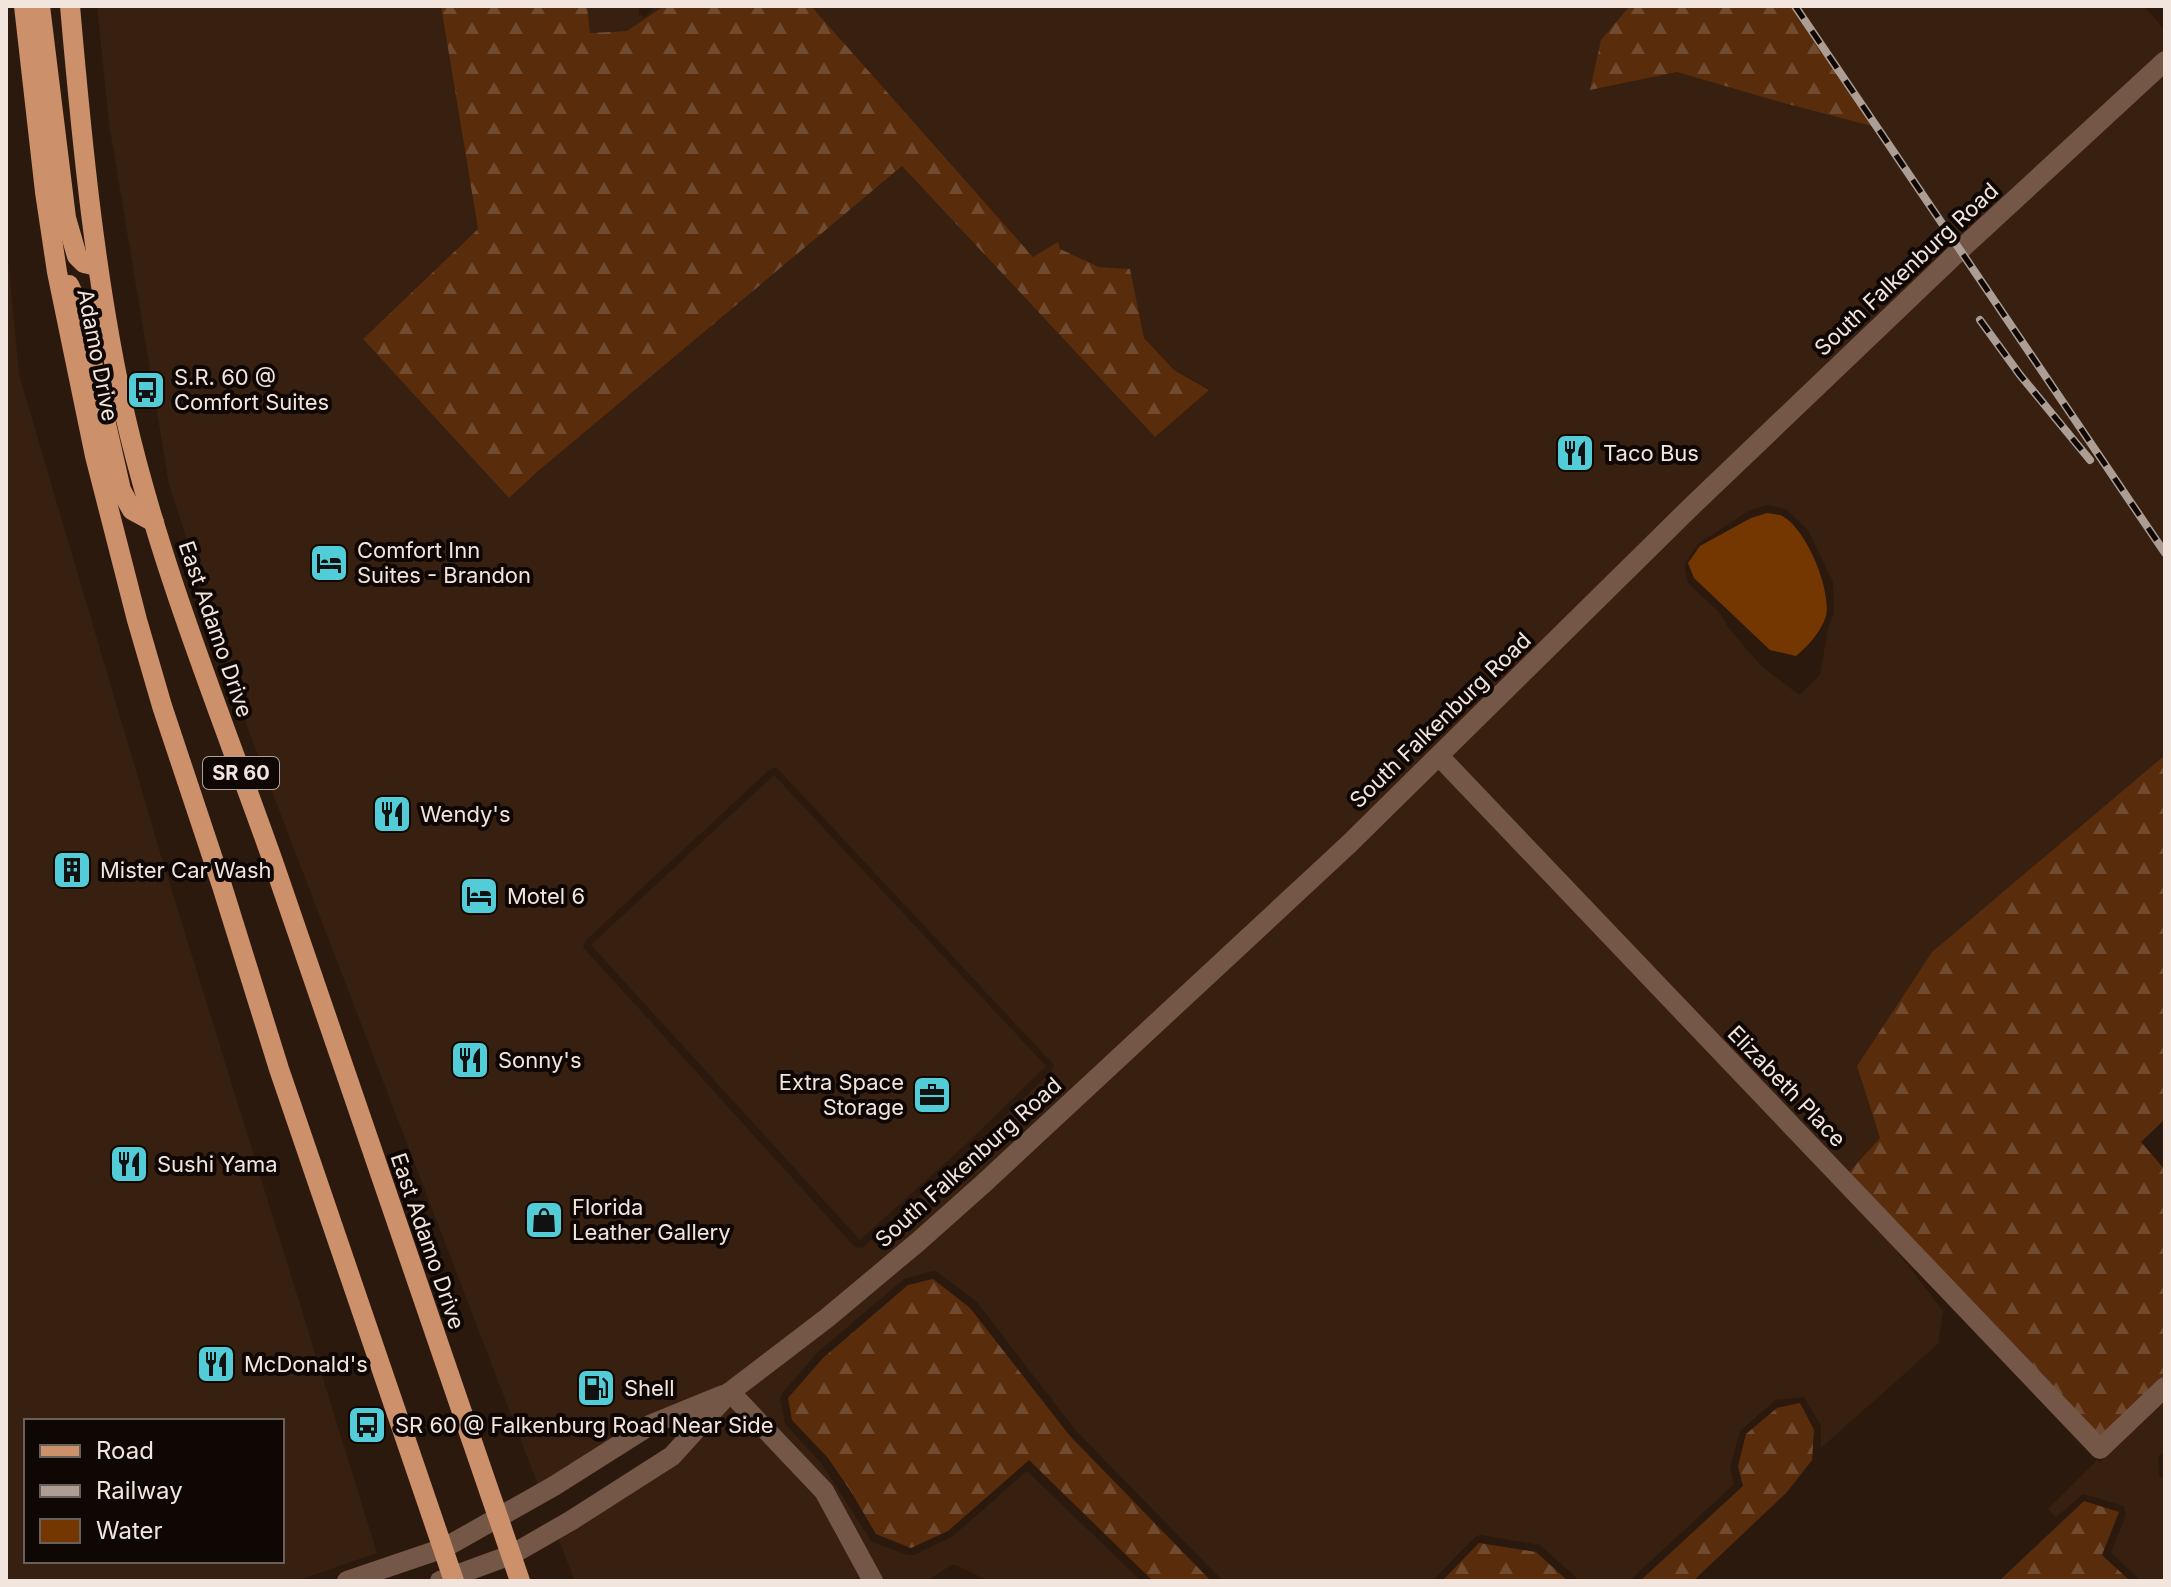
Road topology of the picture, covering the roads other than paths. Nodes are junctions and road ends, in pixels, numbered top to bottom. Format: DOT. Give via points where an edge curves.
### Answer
graph roads {
  1 [pos="24,6"];
  2 [pos="40,6"];
  3 [pos="70,6"];
  4 [pos="2165,61"];
  5 [pos="97,266"];
  6 [pos="57,272"];
  7 [pos="154,522"];
  8 [pos="1439,756"];
  9 [pos="2165,1387"];
  10 [pos="730,1392"];
  11 [pos="498,1519"];
  12 [pos="444,1548"];
  13 [pos="511,1555"];
  14 [pos="449,1580"];
  15 [pos="347,1581"];
  16 [pos="520,1581"];
  17 [pos="873,1581"];
  1 -- 6 [label="main road, Adamo Drive / SR 60"];
  2 -- 5 [label="main road" via="66,218 77,256"];
  3 -- 5 [label="main road, East Adamo Drive / SR 60"];
  4 -- 8 [label="street, South Falkenburg Road" via="1705,492"];
  5 -- 7 [label="main road, East Adamo Drive / SR 60" via="126,418"];
  6 -- 7 [label="main road" via="76,300 121,490 132,510"];
  6 -- 12 [label="main road, Adamo Drive / SR 60" via="95,456 162,706 279,1069"];
  7 -- 11 [label="main road, East Adamo Drive / SR 60"];
  8 -- 9 [label="street, Elizabeth Place" via="2100,1449"];
  8 -- 10 [label="street, South Falkenburg Road" via="983,1184 827,1318"];
  10 -- 11 [label="street, South Falkenburg Road" via="652,1424"];
  10 -- 13 [label="street, South Falkenburg Road" via="672,1456"];
  10 -- 17 [label="street" via="824,1491"];
  11 -- 12 [label="street, South Falkenburg Road"];
  11 -- 13 [label="main road, SR 60"];
  12 -- 14 [label="main road, SR 60"];
  12 -- 15 [label="street, South Falkenburg Road"];
  13 -- 14 [label="street, South Falkenburg Road"];
  13 -- 16 [label="main road, SR 60"];
}
